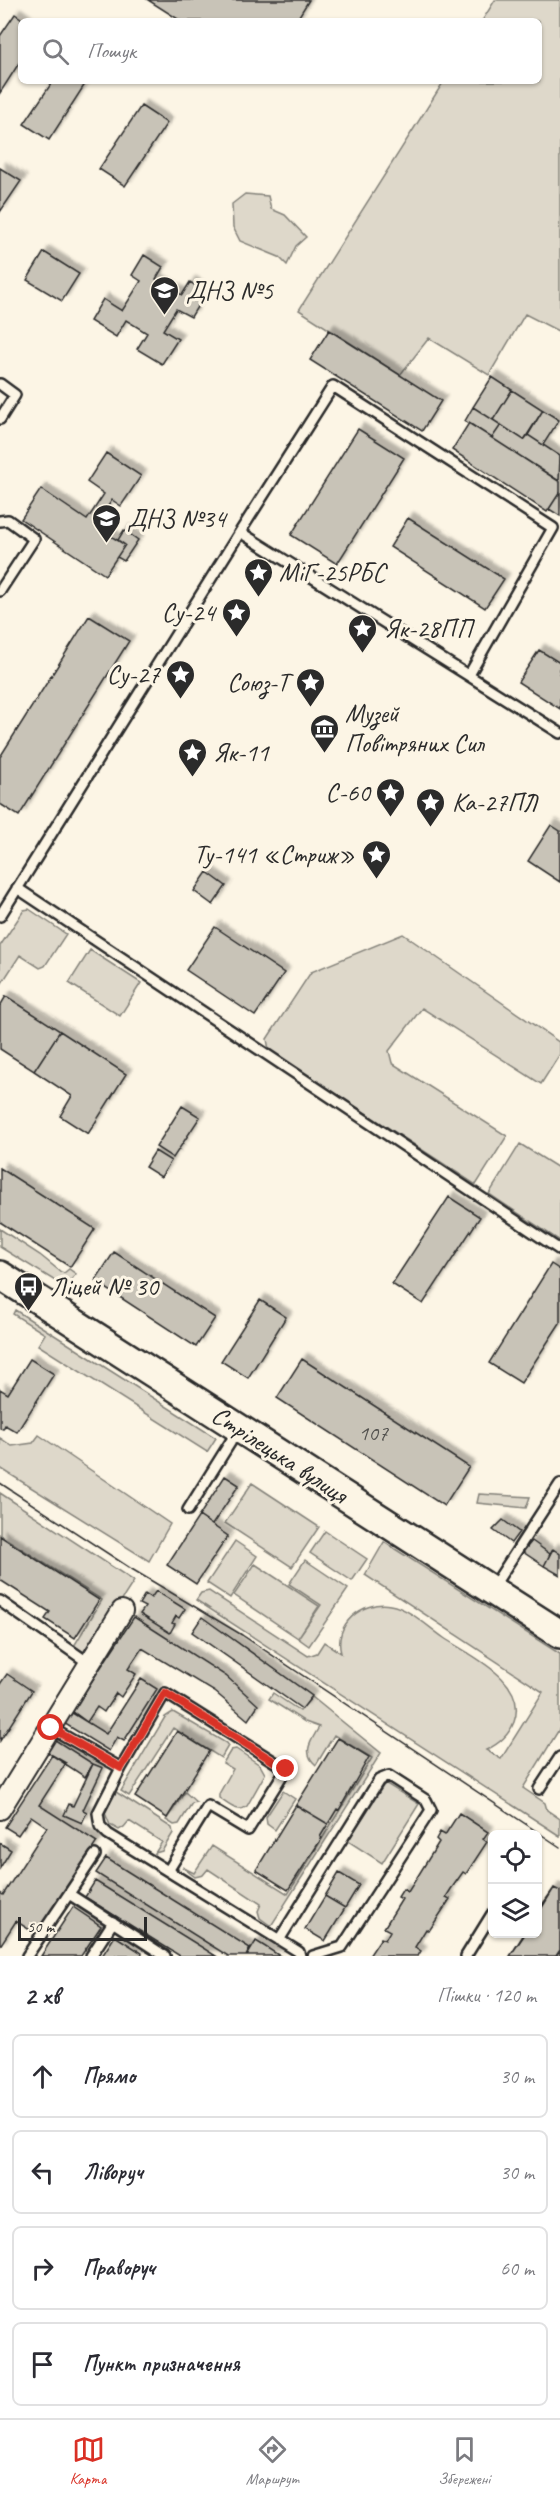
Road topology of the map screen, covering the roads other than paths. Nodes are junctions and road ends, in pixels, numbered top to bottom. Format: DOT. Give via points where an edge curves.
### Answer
graph roads {
  1 [pos="0,384"];
  2 [pos="0,419"];
  3 [pos="0,521"];
  4 [pos="240,532"];
  5 [pos="0,591"];
  6 [pos="469,675"];
  7 [pos="560,733"];
  8 [pos="17,888"];
  9 [pos="0,916"];
  10 [pos="560,1250"];
  11 [pos="0,1275"];
  12 [pos="239,1428"];
  13 [pos="560,1484"];
  14 [pos="188,1510"];
  15 [pos="499,1578"];
  16 [pos="0,1601"];
  17 [pos="122,1611"];
  18 [pos="560,1634"];
  19 [pos="90,1664"];
  20 [pos="51,1728"];
  21 [pos="560,1757"];
  22 [pos="121,1768"];
  23 [pos="539,1789"];
  24 [pos="0,1809"];
  25 [pos="95,1855"];
  26 [pos="168,1871"];
  27 [pos="69,1894"];
  28 [pos="488,1920"];
  29 [pos="113,1922"];
  30 [pos="279,1940"];
  31 [pos="159,1954"];
  32 [pos="27,1956"];
  33 [pos="91,1956"];
  34 [pos="300,1956"];
  35 [pos="313,1956"];
  36 [pos="466,1956"];
  1 -- 2 [label="lane" via="15,394"];
  3 -- 5 [label="lane" via="8,520 34,539"];
  4 -- 6 [label="lane"];
  4 -- 6 [label="lane" via="333,386 554,528"];
  4 -- 8 [label="lane"];
  6 -- 7 [label="lane"];
  8 -- 9 [label="lane"];
  8 -- 10 [label="lane"];
  11 -- 12 [label="main road, Стрілецька вулиця"];
  12 -- 14 [label="lane"];
  12 -- 18 [label="main road, Стрілецька вулиця"];
  13 -- 15 [label="lane"];
  16 -- 19 [label="lane"];
  17 -- 19 [label="street"];
  19 -- 20 [label="street"];
  20 -- 22 [label="lane"];
  20 -- 24 [label="street"];
  21 -- 23 [label="lane"];
  22 -- 26 [label="lane" via="98,1813 100,1826"];
  22 -- 26 [label="lane" via="165,1693 286,1769 248,1830 208,1806"];
  25 -- 27 [label="lane"];
  26 -- 30 [label="lane"];
  27 -- 29 [label="lane"];
  27 -- 32 [label="lane"];
  28 -- 36 [label="lane"];
  29 -- 31 [label="lane"];
  29 -- 33 [label="lane"];
  30 -- 34 [label="lane"];
  30 -- 35 [label="lane" via="379,1780 389,1776 426,1800 431,1810 342,1947"];
}
